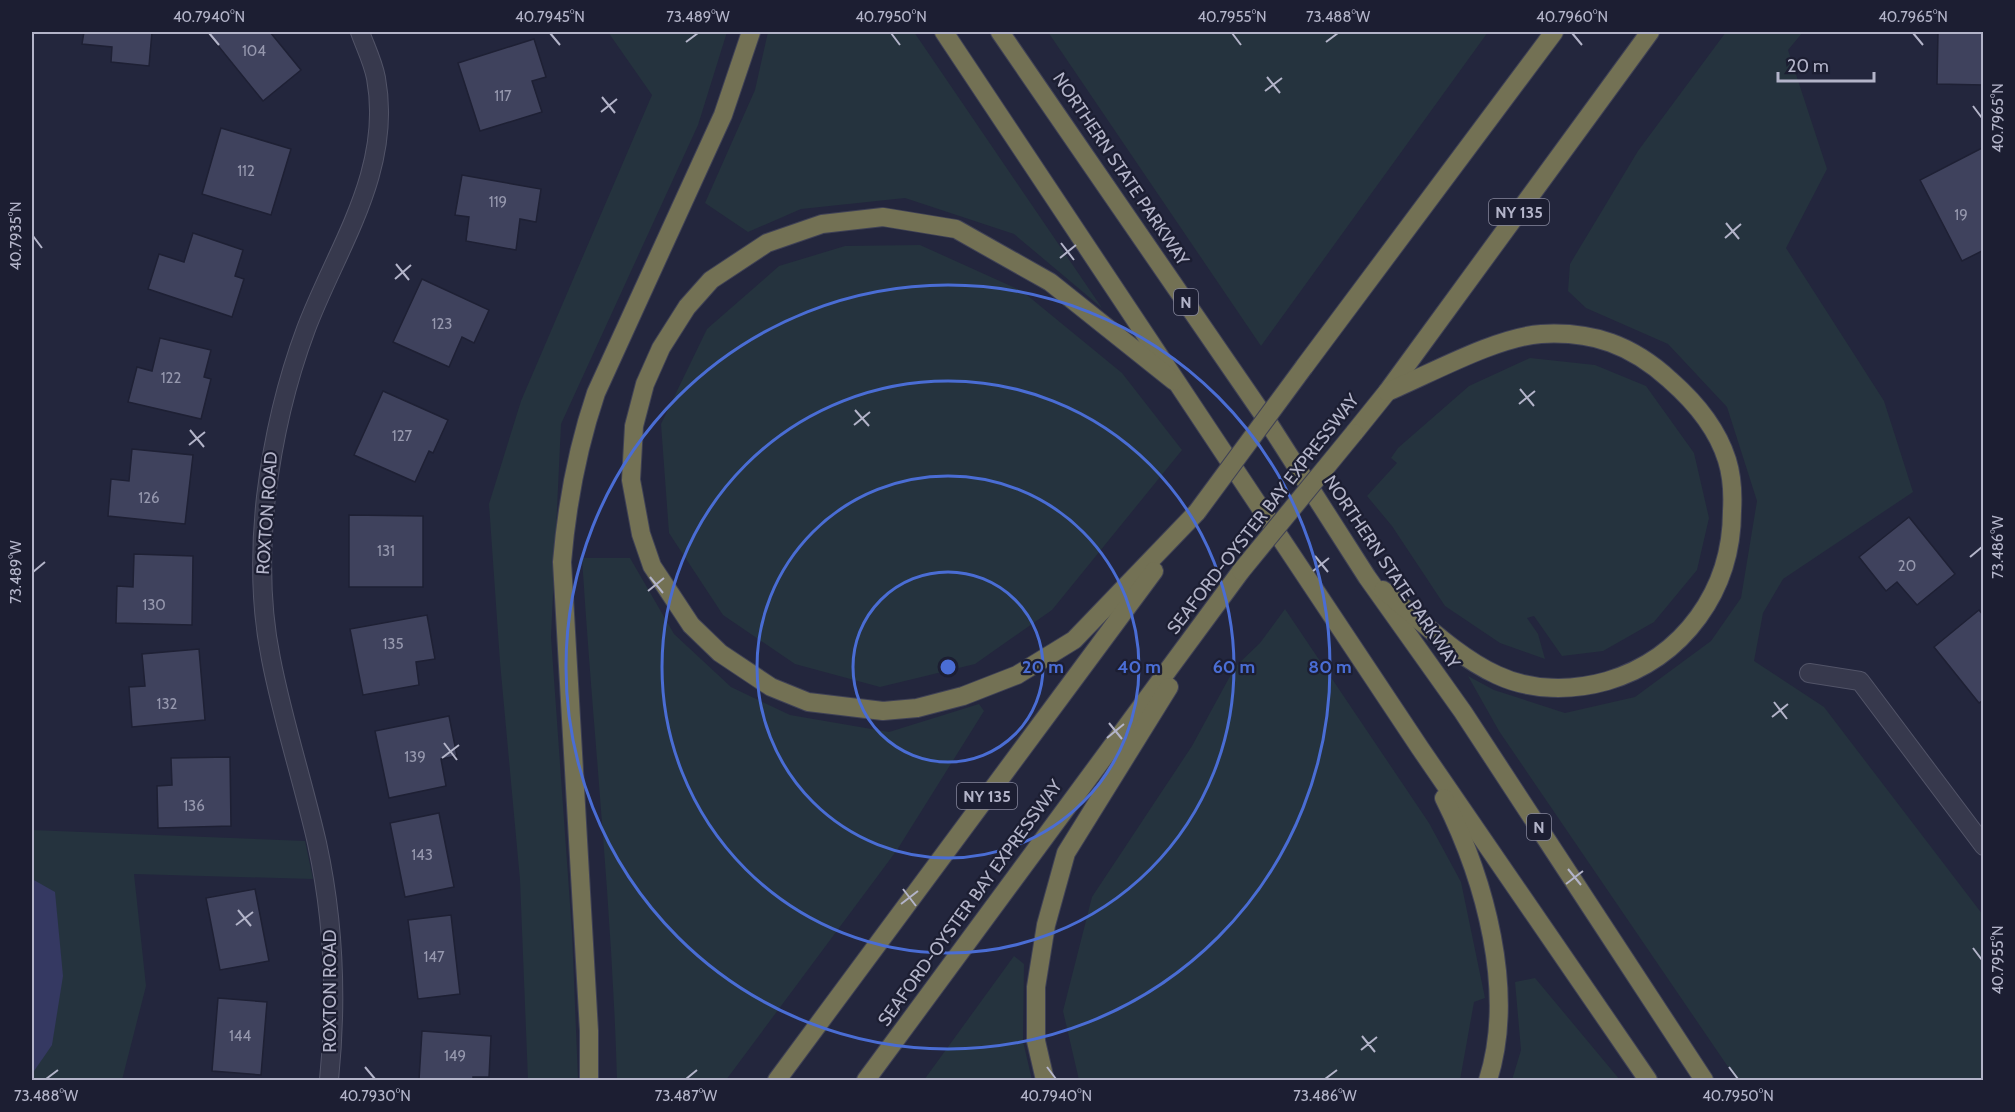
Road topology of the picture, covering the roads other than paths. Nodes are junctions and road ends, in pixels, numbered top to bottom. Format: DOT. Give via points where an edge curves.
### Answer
graph roads {
  1 [pos="360,32"];
  2 [pos="751,32"];
  3 [pos="944,32"];
  4 [pos="1000,32"];
  5 [pos="1552,32"];
  6 [pos="1650,32"];
  7 [pos="1174,381"];
  8 [pos="1387,392"];
  9 [pos="1197,512"];
  10 [pos="1241,571"];
  11 [pos="1367,577"];
  12 [pos="1809,673"];
  13 [pos="1420,748"];
  14 [pos="1983,846"];
  15 [pos="329,1080"];
  16 [pos="590,1080"];
  17 [pos="777,1080"];
  18 [pos="866,1080"];
  19 [pos="1045,1080"];
  20 [pos="1488,1080"];
  21 [pos="1648,1080"];
  22 [pos="1704,1080"];
  1 -- 15 [label="street, ROXTON ROAD" via="376,78 378,132 370,183 286,385 272,444 262,536 262,592 271,659 318,845 330,919 334,1029"];
  2 -- 16 [label="highway" via="723,115 596,393 568,498 563,583"];
  3 -- 7 [label="highway"];
  4 -- 11 [label="highway, NORTHERN STATE PARKWAY / N" via="1264,416"];
  5 -- 9 [label="highway, NY 135, bridge"];
  6 -- 8 [label="highway, SEAFORD-OYSTER BAY EXPRESSWAY / NY 135"];
  7 -- 9 [label="highway" via="1050,282 956,229 883,217 822,224 767,243 711,280 687,307 661,348 645,384 634,426 631,480 640,534 652,566 691,625 720,653 771,687 808,702 883,711 917,708 963,696 1017,675 1074,640"];
  7 -- 13 [label="highway"];
  8 -- 10 [label="highway, SEAFORD-OYSTER BAY EXPRESSWAY / NY 135, bridge"];
  8 -- 11 [label="highway" via="1489,349 1540,334 1584,335 1619,345 1648,360 1686,394 1710,425 1727,459 1733,492 1730,548 1713,597 1679,640 1650,661 1590,686 1556,688 1498,676 1475,663"];
  9 -- 17 [label="highway, NY 135"];
  10 -- 18 [label="highway, SEAFORD-OYSTER BAY EXPRESSWAY / NY 135"];
  10 -- 19 [label="highway" via="1066,853 1046,925 1036,987 1036,1041"];
  11 -- 22 [label="highway, NORTHERN STATE PARKWAY / N" via="1463,712"];
  12 -- 14 [label="street" via="1860,681"];
  13 -- 20 [label="highway" via="1450,811 1494,937 1498,988 1496,1057"];
  13 -- 21 [label="highway"];
}
